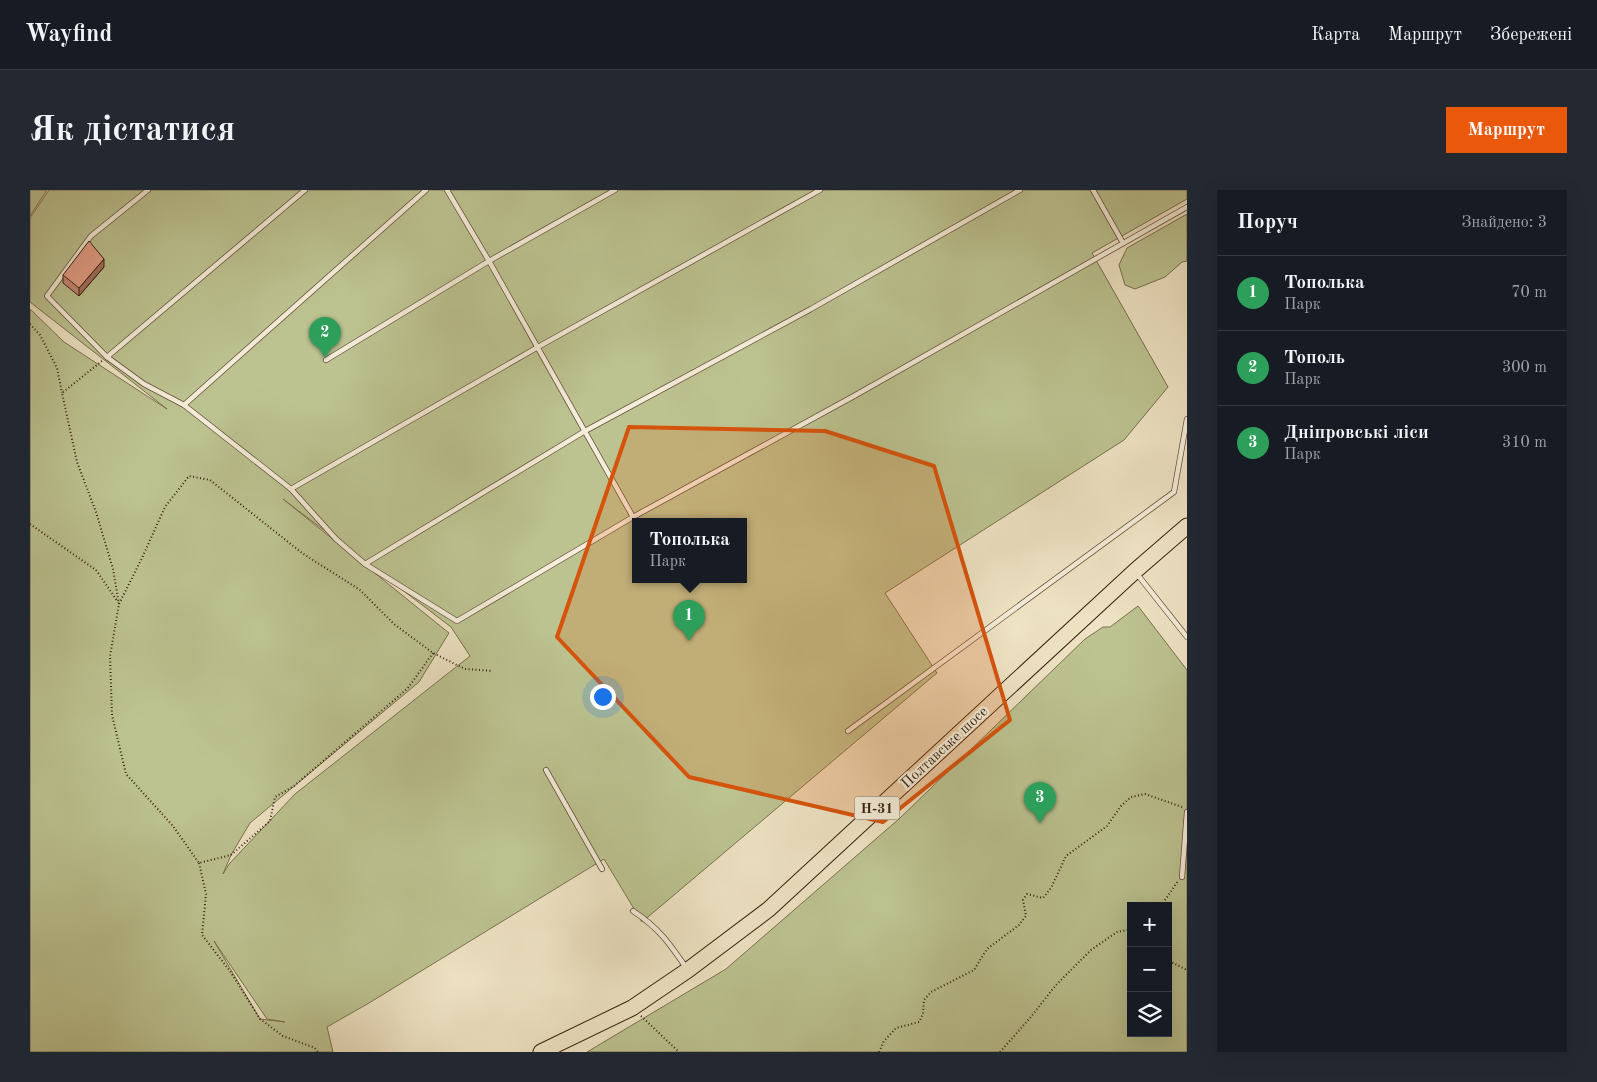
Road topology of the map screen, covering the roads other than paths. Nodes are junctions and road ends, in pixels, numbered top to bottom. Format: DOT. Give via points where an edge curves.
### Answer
graph roads {
  1 [pos="148,190"];
  2 [pos="305,190"];
  3 [pos="426,190"];
  4 [pos="447,190"];
  5 [pos="615,190"];
  6 [pos="820,190"];
  7 [pos="1020,190"];
  8 [pos="1093,190"];
  9 [pos="1187,208"];
  10 [pos="1123,243"];
  11 [pos="490,261"];
  12 [pos="538,347"];
  13 [pos="107,357"];
  14 [pos="326,360"];
  15 [pos="184,405"];
  16 [pos="1187,419"];
  17 [pos="585,432"];
  18 [pos="291,489"];
  19 [pos="633,517"];
  20 [pos="1187,526"];
  21 [pos="365,564"];
  22 [pos="1134,571"];
  23 [pos="1187,637"];
  24 [pos="848,731"];
  25 [pos="546,770"];
  26 [pos="1187,812"];
  27 [pos="602,869"];
  28 [pos="1182,877"];
  29 [pos="633,911"];
  30 [pos="688,970"];
  31 [pos="541,1052"];
  1 -- 13 [label="lane" via="91,236 47,296"];
  2 -- 13 [label="lane"];
  3 -- 15 [label="lane"];
  4 -- 11 [label="lane"];
  5 -- 11 [label="lane"];
  6 -- 12 [label="lane"];
  7 -- 17 [label="lane" via="812,309"];
  8 -- 10 [label="lane"];
  9 -- 10 [label="lane"];
  10 -- 19 [label="lane"];
  11 -- 12 [label="lane"];
  11 -- 14 [label="lane"];
  12 -- 17 [label="lane"];
  12 -- 18 [label="lane"];
  13 -- 15 [label="lane" via="144,384"];
  15 -- 18 [label="lane"];
  16 -- 24 [label="lane" via="1174,492"];
  17 -- 19 [label="lane"];
  17 -- 21 [label="lane"];
  18 -- 21 [label="lane" via="336,539"];
  19 -- 21 [label="lane" via="457,621"];
  20 -- 22 [label="main road, Полтавське шосе / Н-31"];
  22 -- 23 [label="lane"];
  22 -- 30 [label="main road, Полтавське шосе / Н-31" via="769,908"];
  25 -- 27 [label="lane"];
  26 -- 28 [label="lane"];
  29 -- 30 [label="lane" via="652,923"];
  30 -- 31 [label="main road, Полтавське шосе / Н-31" via="632,1008"];
}
